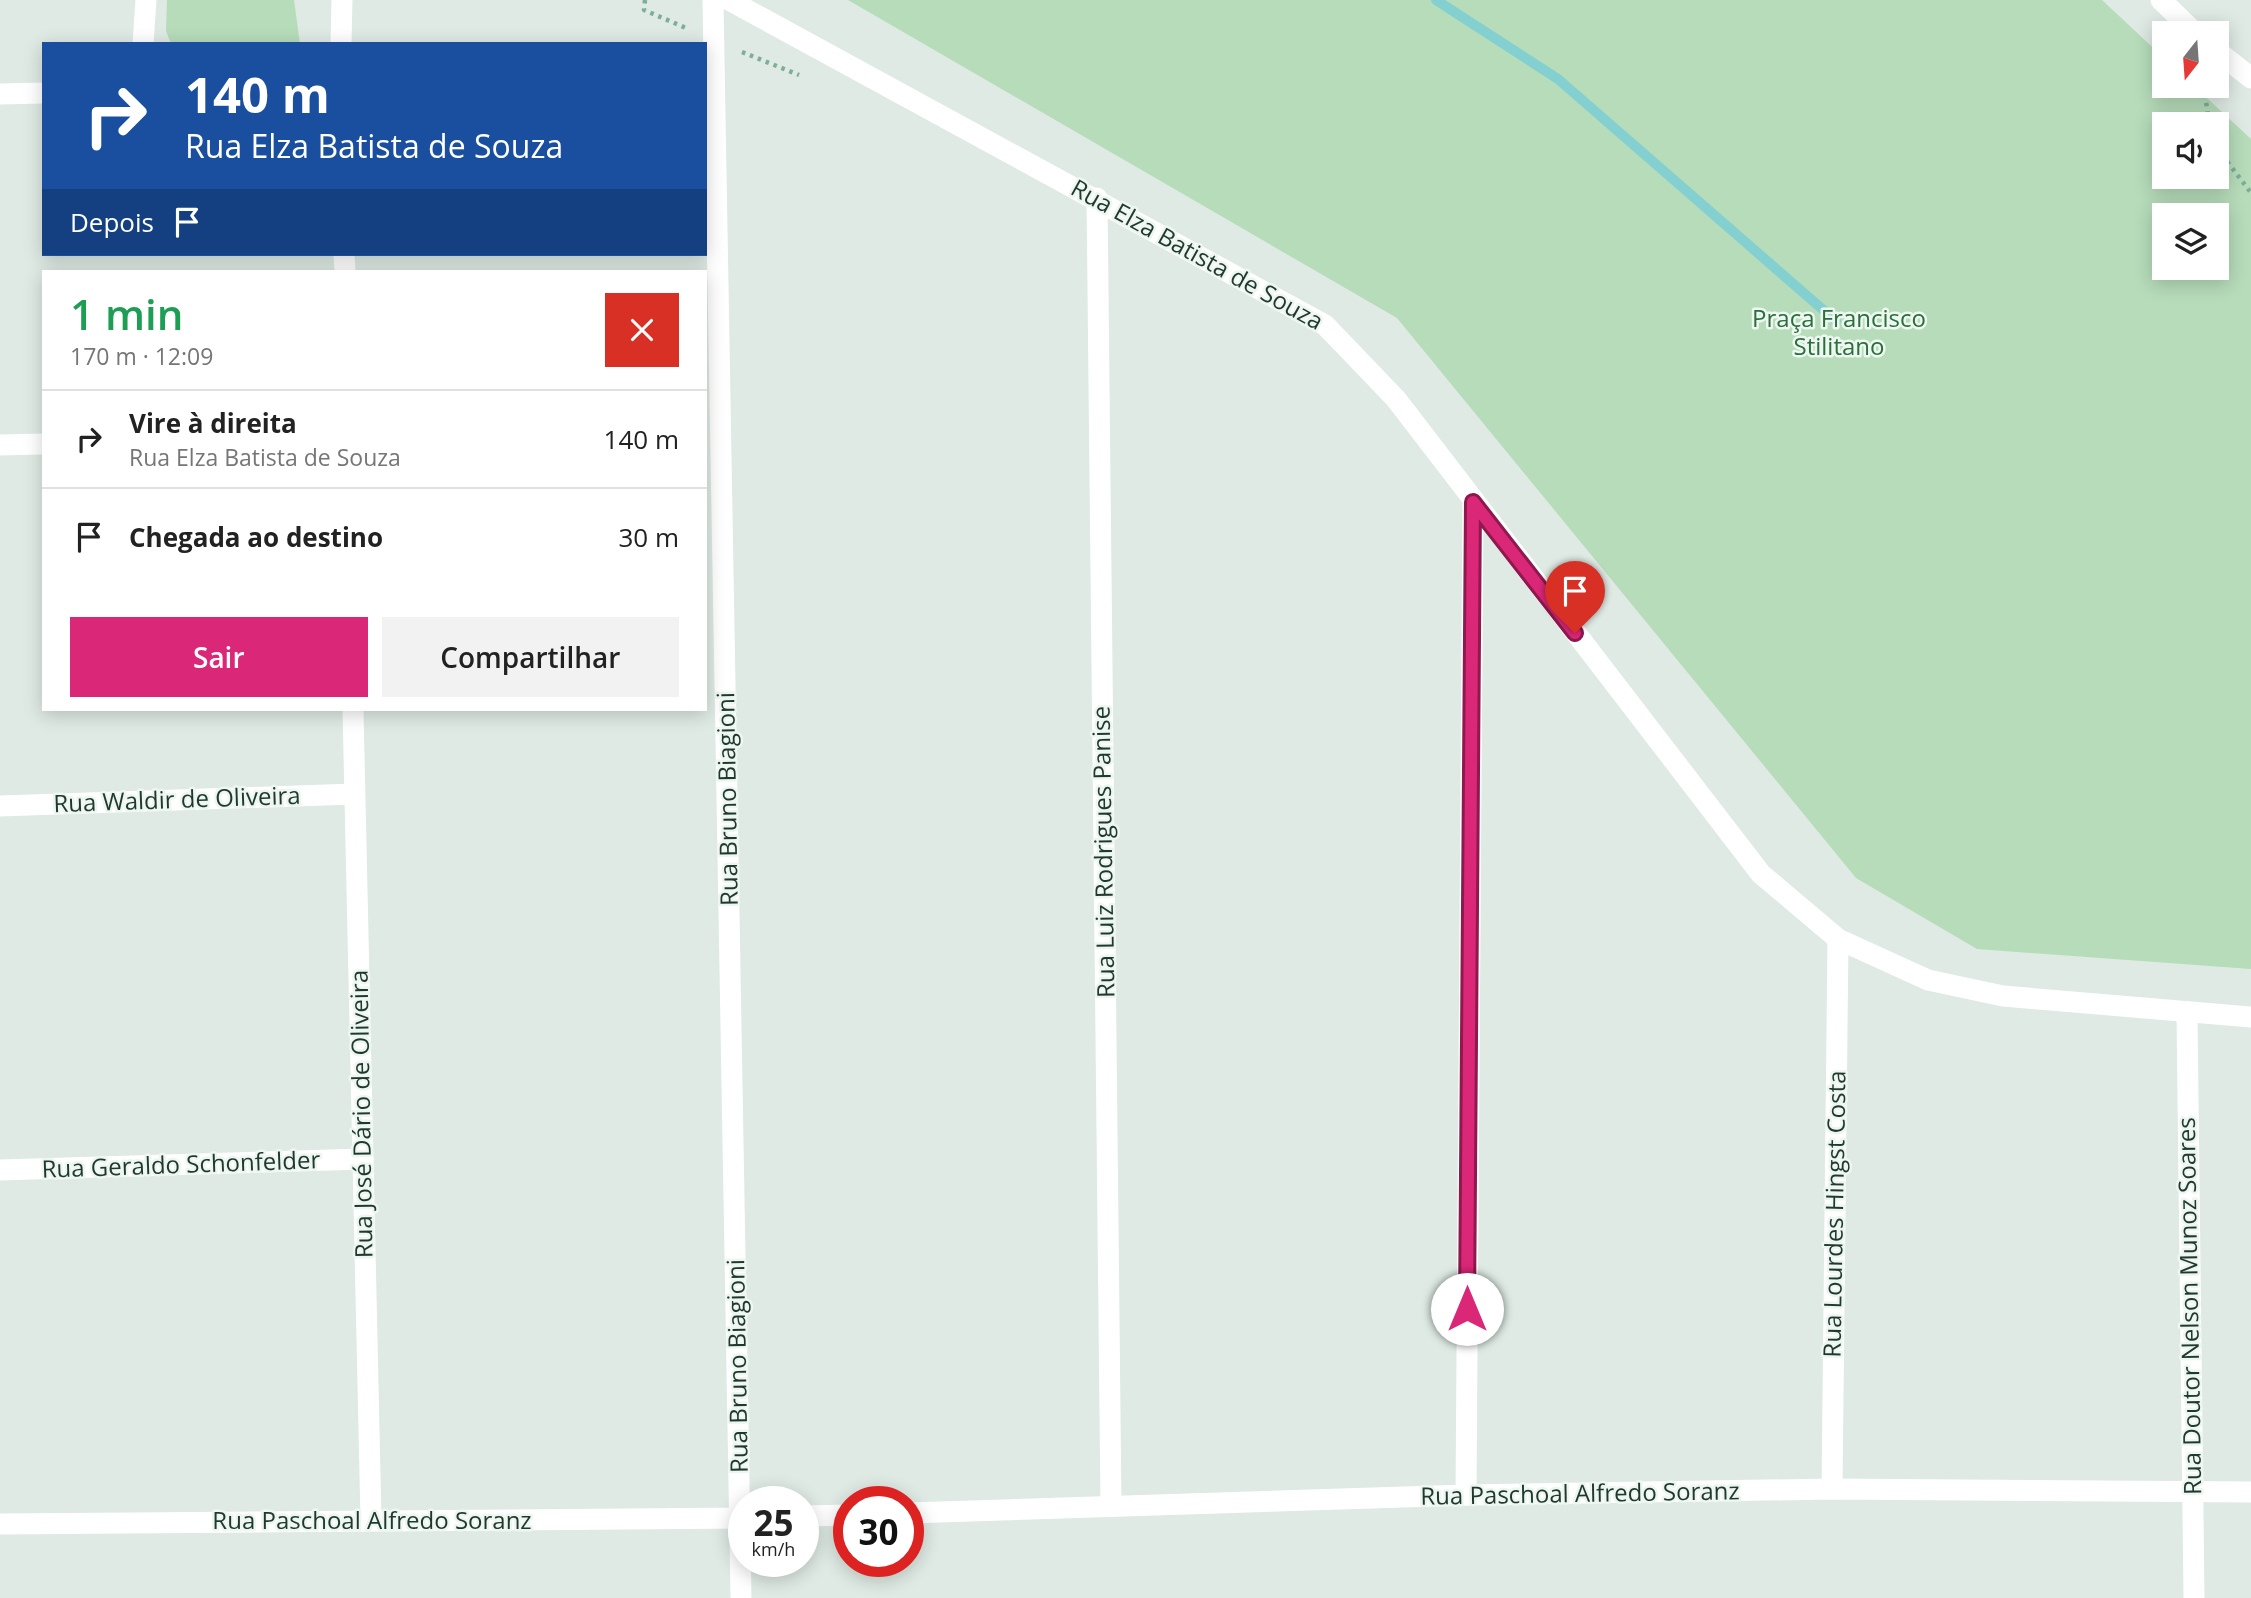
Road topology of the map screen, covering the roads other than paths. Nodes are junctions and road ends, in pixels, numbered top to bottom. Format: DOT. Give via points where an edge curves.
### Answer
graph roads {
  1 [pos="146,0"];
  2 [pos="342,0"];
  3 [pos="713,0"];
  4 [pos="729,0"];
  5 [pos="2161,0"];
  6 [pos="2183,21"];
  7 [pos="143,42"];
  8 [pos="341,42"];
  9 [pos="2230,61"];
  10 [pos="2251,78"];
  11 [pos="42,93"];
  12 [pos="0,94"];
  13 [pos="1097,198"];
  14 [pos="42,444"];
  15 [pos="0,445"];
  16 [pos="1473,502"];
  17 [pos="353,711"];
  18 [pos="354,794"];
  19 [pos="0,806"];
  20 [pos="1838,939"];
  21 [pos="2187,1014"];
  22 [pos="2251,1017"];
  23 [pos="363,1159"];
  24 [pos="0,1170"];
  25 [pos="741,1486"];
  26 [pos="1832,1489"];
  27 [pos="2193,1492"];
  28 [pos="2251,1492"];
  29 [pos="1466,1495"];
  30 [pos="1111,1506"];
  31 [pos="924,1512"];
  32 [pos="728,1519"];
  33 [pos="371,1520"];
  34 [pos="0,1524"];
  35 [pos="741,1577"];
  36 [pos="741,1598"];
  37 [pos="2194,1598"];
  1 -- 7 [label="street"];
  2 -- 8 [label="street"];
  3 -- 25 [label="street, Rua Bruno Biagioni"];
  4 -- 13 [label="street, Rua Elza Batista de Souza"];
  5 -- 6 [label="street"];
  9 -- 10 [label="street"];
  11 -- 12 [label="street"];
  13 -- 16 [label="street, Rua Elza Batista de Souza" via="1325,325 1396,398"];
  13 -- 30 [label="street, Rua Luiz Rodrigues Panise"];
  14 -- 15 [label="street"];
  16 -- 20 [label="street, Rua Elza Batista de Souza" via="1761,874"];
  16 -- 29 [label="street"];
  17 -- 18 [label="street, Rua José Dário de Oliveira"];
  18 -- 19 [label="street, Rua Waldir de Oliveira"];
  18 -- 23 [label="street, Rua José Dário de Oliveira"];
  20 -- 21 [label="street, Rua Elza Batista de Souza" via="1928,980 2003,996"];
  20 -- 26 [label="street, Rua Lourdes Hingst Costa"];
  21 -- 22 [label="street, Rua Elza Batista de Souza"];
  21 -- 27 [label="street, Rua Doutor Nelson Munoz Soares"];
  23 -- 24 [label="street, Rua Geraldo Schonfelder"];
  23 -- 33 [label="street, Rua José Dário de Oliveira"];
  26 -- 27 [label="street, Rua Paschoal Alfredo Soranz"];
  26 -- 29 [label="street, Rua Paschoal Alfredo Soranz"];
  27 -- 28 [label="street, Rua Paschoal Alfredo Soranz"];
  27 -- 37 [label="street, Rua Doutor Nelson Munoz Soares"];
  29 -- 30 [label="street, Rua Paschoal Alfredo Soranz"];
  30 -- 31 [label="street, Rua Paschoal Alfredo Soranz"];
  32 -- 33 [label="street, Rua Paschoal Alfredo Soranz"];
  33 -- 34 [label="street, Rua Paschoal Alfredo Soranz"];
  35 -- 36 [label="street, Rua Bruno Biagioni"];
}
